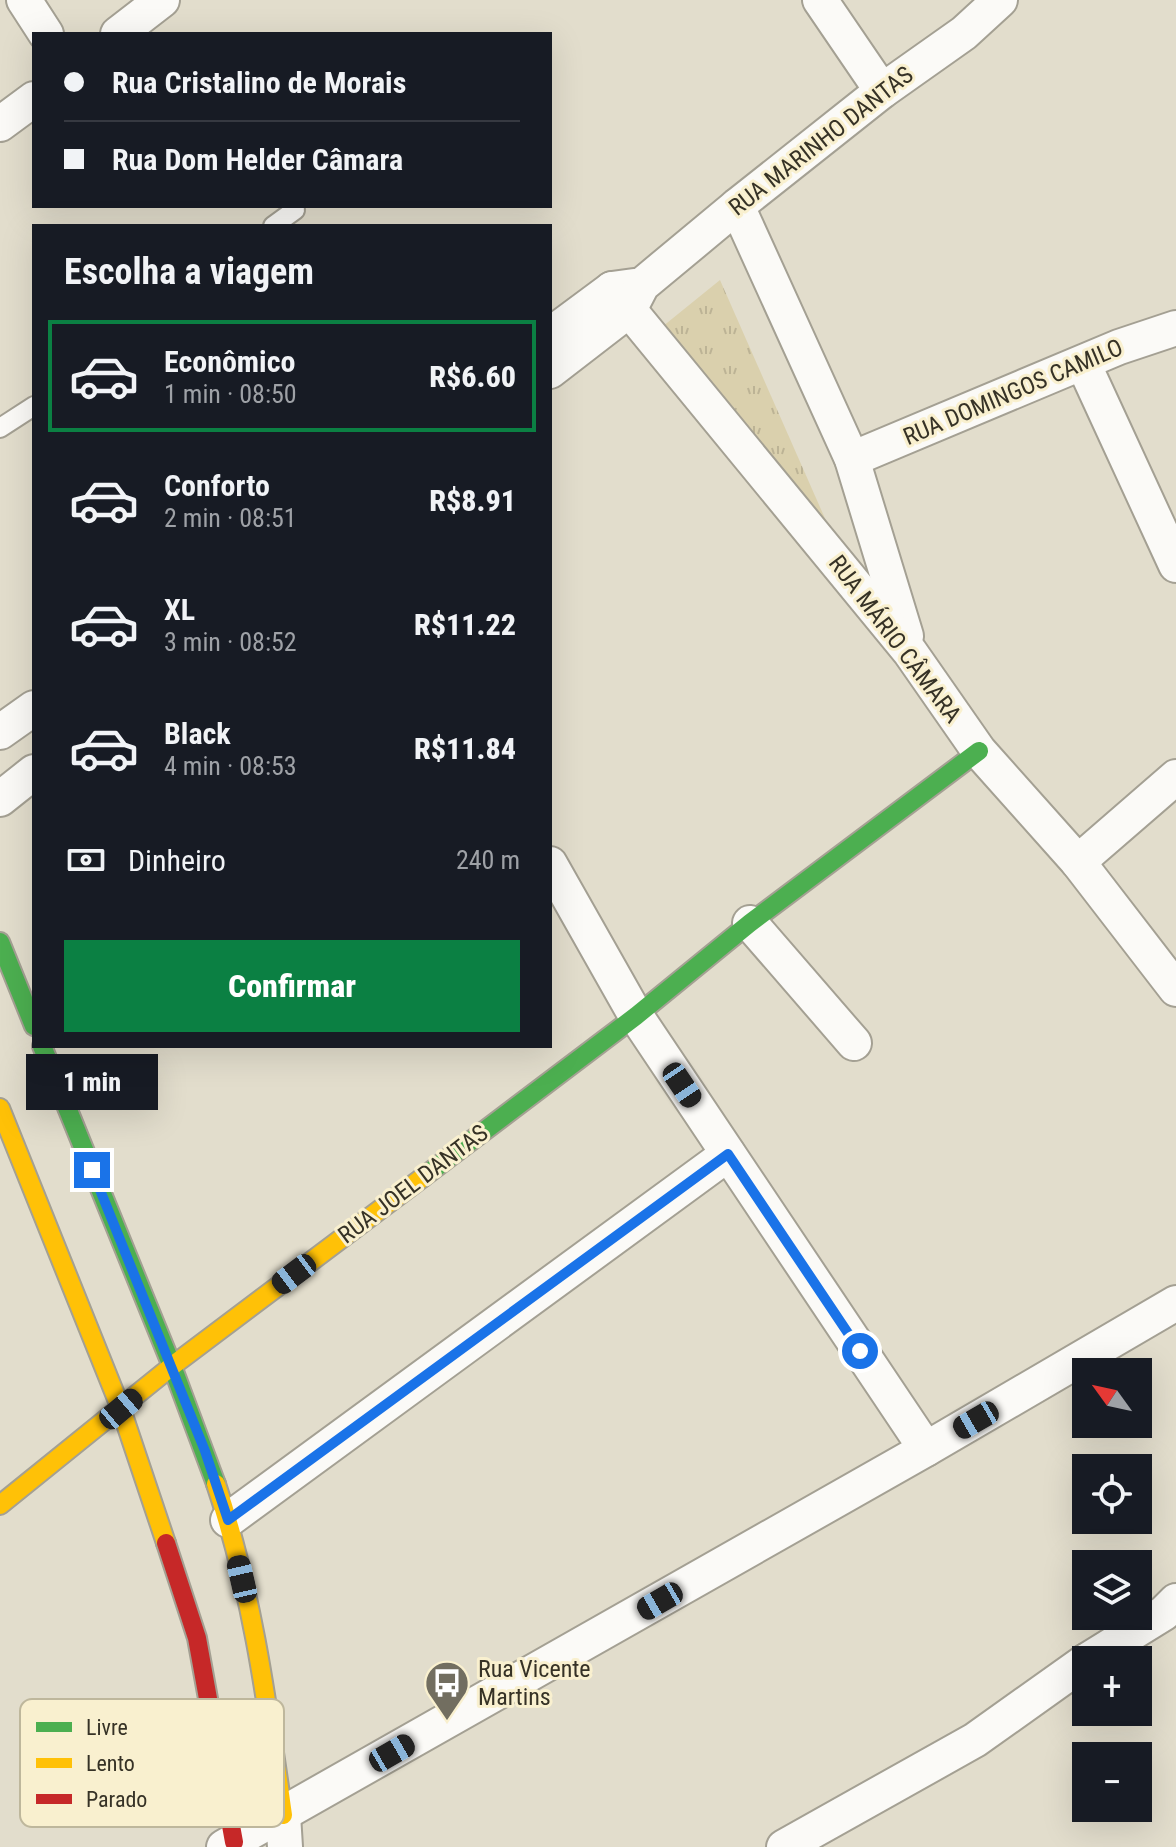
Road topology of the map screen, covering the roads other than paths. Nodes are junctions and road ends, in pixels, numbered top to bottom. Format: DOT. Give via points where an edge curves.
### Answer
graph roads {
  1 [pos="24,0"];
  2 [pos="162,0"];
  3 [pos="820,0"];
  4 [pos="1000,0"];
  5 [pos="45,32"];
  6 [pos="121,32"];
  7 [pos="882,91"];
  8 [pos="32,100"];
  9 [pos="0,124"];
  10 [pos="737,206"];
  11 [pos="295,210"];
  12 [pos="276,224"];
  13 [pos="628,295"];
  14 [pos="1176,328"];
  15 [pos="552,334"];
  16 [pos="1083,363"];
  17 [pos="552,369"];
  18 [pos="32,407"];
  19 [pos="0,428"];
  20 [pos="852,459"];
  21 [pos="1176,565"];
  22 [pos="910,652"];
  23 [pos="32,709"];
  24 [pos="0,732"];
  25 [pos="979,751"];
  26 [pos="32,774"];
  27 [pos="1176,777"];
  28 [pos="0,799"];
  29 [pos="1078,862"];
  30 [pos="552,868"];
  31 [pos="750,923"];
  32 [pos="0,942"];
  33 [pos="1176,989"];
  34 [pos="636,1016"];
  35 [pos="32,1021"];
  36 [pos="854,1043"];
  37 [pos="43,1048"];
  38 [pos="0,1108"];
  39 [pos="728,1154"];
  40 [pos="1176,1303"];
  41 [pos="172,1366"];
  42 [pos="121,1409"];
  43 [pos="926,1449"];
  44 [pos="0,1505"];
  45 [pos="228,1520"];
  46 [pos="1176,1601"];
  47 [pos="1110,1646"];
  48 [pos="1072,1671"];
  49 [pos="207,1699"];
  50 [pos="266,1699"];
  51 [pos="284,1831"];
  52 [pos="231,1845"];
  53 [pos="784,1847"];
  1 -- 5 [label="street"];
  2 -- 6 [label="street"];
  3 -- 7 [label="street"];
  4 -- 7 [label="street, RUA MARINHO DANTAS" via="964,33"];
  7 -- 10 [label="street, RUA MARINHO DANTAS"];
  8 -- 9 [label="street"];
  10 -- 13 [label="street, RUA MARINHO DANTAS"];
  10 -- 20 [label="street"];
  11 -- 12 [label="lane"];
  13 -- 15 [label="street, RUA MARINHO DANTAS"];
  13 -- 17 [label="street, RUA MARINHO DANTAS"];
  13 -- 22 [label="street, RUA MÁRIO CÂMARA"];
  14 -- 16 [label="street, RUA DOMINGOS CAMILO"];
  16 -- 20 [label="street, RUA DOMINGOS CAMILO"];
  16 -- 21 [label="street"];
  18 -- 19 [label="lane"];
  20 -- 22 [label="street"];
  22 -- 25 [label="street, RUA MÁRIO CÂMARA"];
  23 -- 24 [label="street"];
  25 -- 29 [label="street, RUA MÁRIO CÂMARA"];
  25 -- 31 [label="street, RUA JOEL DANTAS"];
  26 -- 28 [label="street"];
  27 -- 29 [label="street"];
  29 -- 33 [label="street, RUA MÁRIO CÂMARA"];
  30 -- 34 [label="street"];
  31 -- 34 [label="street, RUA JOEL DANTAS"];
  31 -- 36 [label="street"];
  32 -- 35 [label="street"];
  34 -- 39 [label="street"];
  34 -- 41 [label="street, RUA JOEL DANTAS"];
  37 -- 41 [label="street"];
  38 -- 42 [label="street"];
  39 -- 43 [label="street"];
  39 -- 45 [label="street"];
  40 -- 43 [label="street"];
  41 -- 42 [label="street, RUA JOEL DANTAS"];
  41 -- 45 [label="street"];
  42 -- 44 [label="street, RUA JOEL DANTAS"];
  42 -- 49 [label="street" via="197,1638"];
  43 -- 51 [label="street"];
  45 -- 50 [label="street"];
  46 -- 47 [label="street"];
  48 -- 53 [label="street" via="975,1740"];
  51 -- 52 [label="street"];
}
